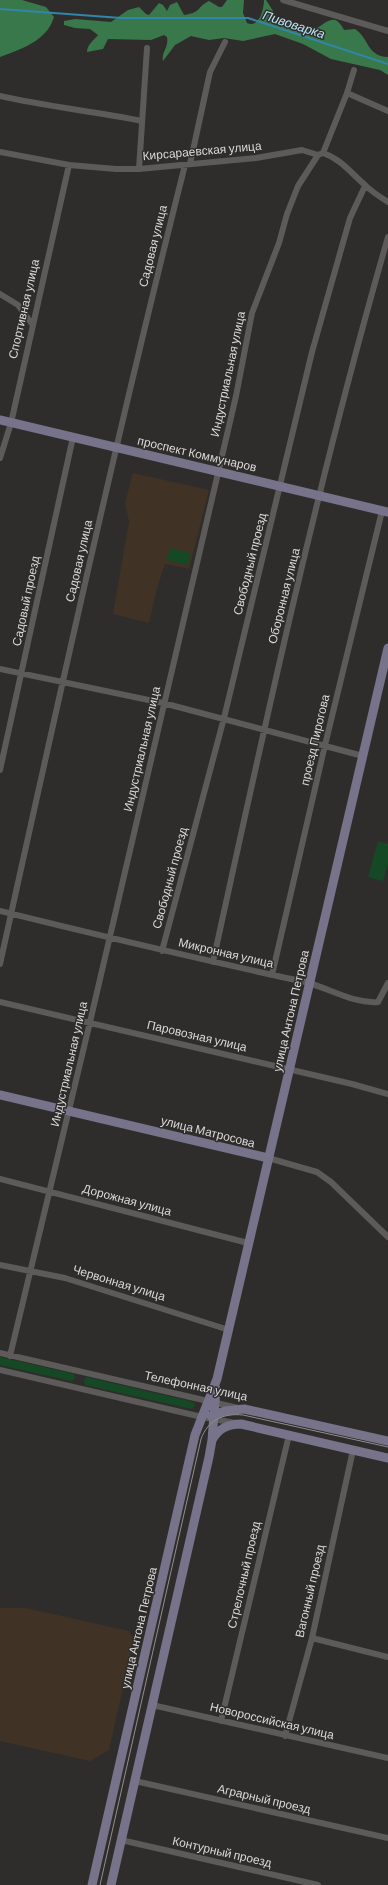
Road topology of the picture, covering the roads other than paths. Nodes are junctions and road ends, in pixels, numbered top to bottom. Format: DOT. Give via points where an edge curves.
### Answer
graph roads {
  1 [pos="283,0"];
  2 [pos="388,31"];
  3 [pos="225,42"];
  4 [pos="147,48"];
  5 [pos="354,70"];
  6 [pos="347,93"];
  7 [pos="0,96"];
  8 [pos="388,111"];
  9 [pos="142,121"];
  10 [pos="0,152"];
  11 [pos="320,154"];
  12 [pos="187,164"];
  13 [pos="69,165"];
  14 [pos="139,168"];
  15 [pos="366,186"];
  16 [pos="388,202"];
  17 [pos="388,237"];
  18 [pos="0,294"];
  19 [pos="32,324"];
  20 [pos="0,420"];
  21 [pos="11,423"];
  22 [pos="73,437"];
  23 [pos="116,447"];
  24 [pos="0,458"];
  25 [pos="217,471"];
  26 [pos="280,486"];
  27 [pos="320,495"];
  28 [pos="385,511"];
  29 [pos="388,648"];
  30 [pos="0,669"];
  31 [pos="21,674"];
  32 [pos="62,683"];
  33 [pos="163,703"];
  34 [pos="224,718"];
  35 [pos="264,729"];
  36 [pos="325,745"];
  37 [pos="363,756"];
  38 [pos="0,770"];
  39 [pos="0,911"];
  40 [pos="11,913"];
  41 [pos="109,937"];
  42 [pos="162,950"];
  43 [pos="213,962"];
  44 [pos="0,964"];
  45 [pos="272,975"];
  46 [pos="310,983"];
  47 [pos="388,983"];
  48 [pos="0,1002"];
  49 [pos="90,1022"];
  50 [pos="289,1069"];
  51 [pos="388,1094"];
  52 [pos="0,1095"];
  53 [pos="69,1110"];
  54 [pos="268,1158"];
  55 [pos="0,1179"];
  56 [pos="50,1191"];
  57 [pos="388,1237"];
  58 [pos="248,1243"];
  59 [pos="0,1265"];
  60 [pos="31,1272"];
  61 [pos="229,1330"];
  62 [pos="0,1353"];
  63 [pos="10,1356"];
  64 [pos="0,1370"];
  65 [pos="212,1402"];
  66 [pos="244,1409"];
  67 [pos="210,1417"];
  68 [pos="241,1424"];
  69 [pos="289,1435"];
  70 [pos="212,1440"];
  71 [pos="388,1441"];
  72 [pos="353,1450"];
  73 [pos="388,1458"];
  74 [pos="312,1638"];
  75 [pos="388,1657"];
  76 [pos="152,1705"];
  77 [pos="221,1721"];
  78 [pos="285,1736"];
  79 [pos="388,1758"];
  80 [pos="135,1781"];
  81 [pos="388,1838"];
  82 [pos="121,1840"];
  83 [pos="92,1885"];
  84 [pos="111,1885"];
  85 [pos="318,1885"];
  1 -- 2 [label="street"];
  3 -- 12 [label="street, Садовая улица" via="210,72"];
  4 -- 9 [label="street"];
  5 -- 6 [label="street, Индустриальная улица"];
  6 -- 8 [label="street"];
  6 -- 11 [label="street, Индустриальная улица"];
  7 -- 9 [label="street"];
  9 -- 14 [label="street"];
  10 -- 13 [label="street, Кирсараевская улица"];
  11 -- 12 [label="street, Кирсараевская улица" via="302,150 256,158"];
  11 -- 15 [label="street, Кирсараевская улица" via="332,155"];
  11 -- 25 [label="street, Индустриальная улица" via="298,186 252,313 237,390"];
  12 -- 14 [label="street, Кирсараевская улица"];
  12 -- 23 [label="street, Садовая улица"];
  13 -- 14 [label="street, Кирсараевская улица"];
  13 -- 19 [label="street, Спортивная улица"];
  15 -- 16 [label="street, Кирсараевская улица"];
  15 -- 26 [label="street, Свободный проезд" via="350,218 316,337"];
  17 -- 27 [label="street, Оборонная улица"];
  18 -- 19 [label="street" via="18,304"];
  19 -- 21 [label="street, Спортивная улица"];
  20 -- 21 [label="street, проспект Коммунаров"];
  21 -- 22 [label="street, проспект Коммунаров"];
  21 -- 24 [label="street, Спортивная улица"];
  22 -- 23 [label="street, проспект Коммунаров"];
  22 -- 31 [label="street, Садовый проезд"];
  23 -- 25 [label="street, проспект Коммунаров"];
  23 -- 32 [label="street, Садовая улица"];
  25 -- 26 [label="street, проспект Коммунаров"];
  25 -- 33 [label="street, Индустриальная улица"];
  26 -- 27 [label="street, проспект Коммунаров"];
  26 -- 34 [label="street, Свободный проезд"];
  27 -- 28 [label="street, проспект Коммунаров"];
  27 -- 35 [label="street, Оборонная улица"];
  28 -- 36 [label="street, проезд Пирогова"];
  29 -- 37 [label="street, улица Антона Петрова"];
  30 -- 31 [label="street"];
  31 -- 32 [label="street"];
  31 -- 38 [label="street, Садовый проезд"];
  32 -- 33 [label="street"];
  32 -- 40 [label="street, Садовая улица"];
  33 -- 34 [label="street"];
  33 -- 41 [label="street, Индустриальная улица"];
  34 -- 35 [label="street"];
  34 -- 42 [label="street, Свободный проезд"];
  35 -- 36 [label="street"];
  35 -- 43 [label="street, Оборонная улица"];
  36 -- 37 [label="street"];
  36 -- 45 [label="street, проезд Пирогова"];
  37 -- 46 [label="street, улица Антона Петрова"];
  39 -- 40 [label="street, Микронная улица"];
  40 -- 41 [label="street, Микронная улица"];
  40 -- 44 [label="street, Садовая улица"];
  41 -- 42 [label="street, Микронная улица"];
  41 -- 49 [label="street, Индустриальная улица"];
  42 -- 43 [label="street, Микронная улица"];
  43 -- 45 [label="street, Микронная улица"];
  45 -- 46 [label="street, Микронная улица"];
  46 -- 47 [label="street, Микронная улица" via="367,1003 378,1002"];
  46 -- 50 [label="street, улица Антона Петрова"];
  48 -- 49 [label="street, Паровозная улица"];
  49 -- 50 [label="street, Паровозная улица"];
  49 -- 53 [label="street, Индустриальная улица"];
  50 -- 51 [label="street, Паровозная улица"];
  50 -- 54 [label="street, улица Антона Петрова"];
  52 -- 53 [label="street, улица Матросова"];
  53 -- 54 [label="street, улица Матросова"];
  53 -- 56 [label="street, Индустриальная улица"];
  54 -- 57 [label="street, улица Матросова" via="317,1172 331,1182"];
  54 -- 58 [label="street, улица Антона Петрова"];
  55 -- 56 [label="street, Дорожная улица"];
  56 -- 58 [label="street, Дорожная улица"];
  56 -- 60 [label="street, Индустриальная улица"];
  58 -- 61 [label="street, улица Антона Петрова"];
  59 -- 60 [label="street, Червонная улица"];
  60 -- 61 [label="street, Червонная улица" via="65,1278"];
  60 -- 63 [label="street, Индустриальная улица"];
  61 -- 65 [label="street, улица Антона Петрова"];
  62 -- 63 [label="street, Телефонная улица"];
  63 -- 65 [label="street, Телефонная улица"];
  64 -- 67 [label="street"];
  65 -- 66 [label="street, Телефонная улица"];
  65 -- 67 [label="street, улица Антона Петрова"];
  65 -- 67 [label="street, улица Антона Петрова"];
  66 -- 67 [label="street" via="230,1410"];
  66 -- 71 [label="street, Телефонная улица"];
  67 -- 68 [label="street"];
  67 -- 70 [label="street, улица Антона Петрова"];
  67 -- 83 [label="street, улица Антона Петрова" via="195,1435"];
  68 -- 69 [label="street"];
  68 -- 70 [label="street" via="225,1427"];
  69 -- 72 [label="street"];
  69 -- 77 [label="street, Стрелочный проезд"];
  70 -- 76 [label="street, улица Антона Петрова"];
  72 -- 73 [label="street"];
  72 -- 74 [label="street, Вагонный проезд"];
  74 -- 75 [label="street"];
  74 -- 78 [label="street, Вагонный проезд"];
  76 -- 77 [label="street, Новороссийская улица"];
  76 -- 80 [label="street, улица Антона Петрова"];
  77 -- 78 [label="street, Новороссийская улица"];
  78 -- 79 [label="street, Новороссийская улица"];
  80 -- 81 [label="street, Аграрный проезд"];
  80 -- 82 [label="street, улица Антона Петрова"];
  82 -- 84 [label="street, улица Антона Петрова"];
  82 -- 85 [label="street, Контурный проезд"];
}
